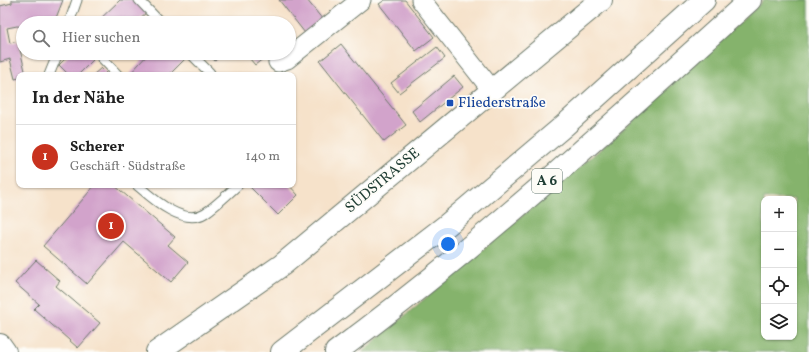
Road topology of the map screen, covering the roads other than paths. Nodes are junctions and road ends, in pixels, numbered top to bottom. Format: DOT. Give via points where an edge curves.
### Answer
graph roads {
  1 [pos="77,0"];
  2 [pos="139,0"];
  3 [pos="361,0"];
  4 [pos="422,0"];
  5 [pos="601,0"];
  6 [pos="704,0"];
  7 [pos="750,0"];
  8 [pos="71,16"];
  9 [pos="154,16"];
  10 [pos="296,52"];
  11 [pos="55,60"];
  12 [pos="104,60"];
  13 [pos="197,60"];
  14 [pos="284,60"];
  15 [pos="278,62"];
  16 [pos="51,72"];
  17 [pos="115,72"];
  18 [pos="208,72"];
  19 [pos="492,90"];
  20 [pos="140,188"];
  21 [pos="234,188"];
  22 [pos="0,345"];
  23 [pos="5,352"];
  24 [pos="157,352"];
  25 [pos="282,352"];
  26 [pos="336,352"];
  1 -- 8 [label="lane"];
  2 -- 9 [label="lane"];
  3 -- 10 [label="street"];
  4 -- 19 [label="street"];
  5 -- 19 [label="main road, SÜDSTRASSE"];
  6 -- 25 [label="main road, A 6" via="566,125 458,215"];
  7 -- 26 [label="main road, A 6" via="588,146 468,249"];
  11 -- 16 [label="lane"];
  12 -- 17 [label="lane"];
  13 -- 18 [label="lane"];
  14 -- 15 [label="street"];
  19 -- 24 [label="main road, SÜDSTRASSE" via="282,265"];
  20 -- 21 [label="lane" via="166,210 193,216 204,214"];
  22 -- 23 [label="main road"];
}
